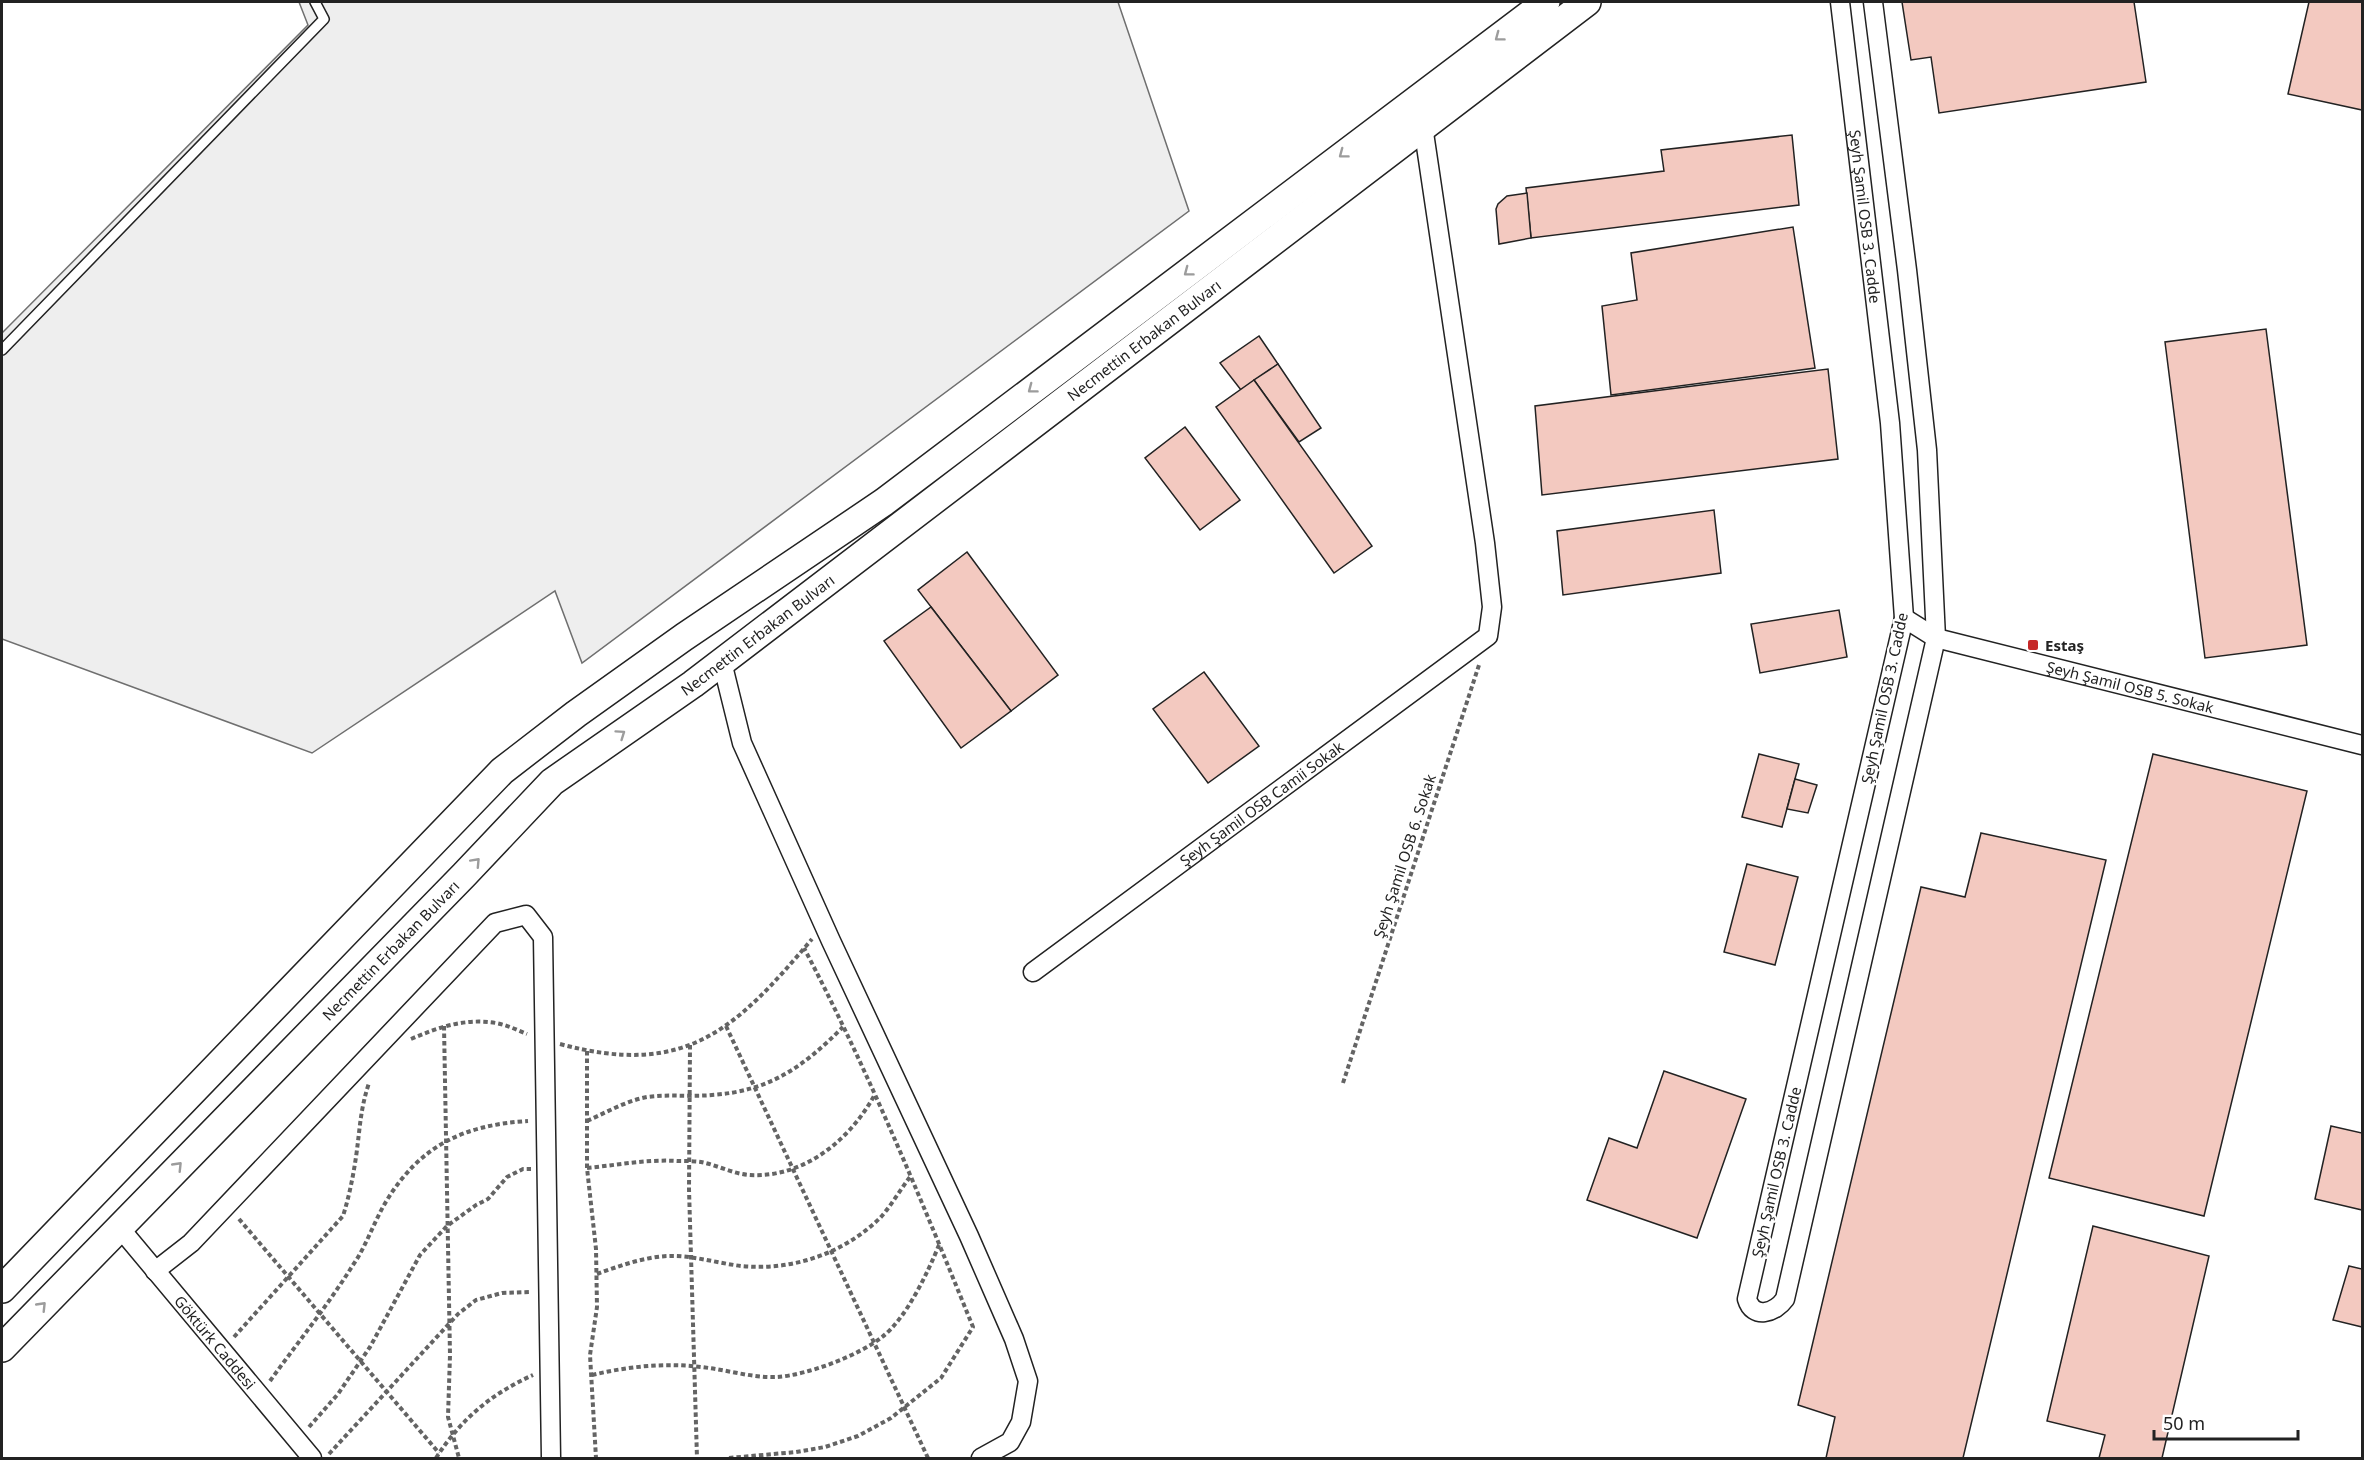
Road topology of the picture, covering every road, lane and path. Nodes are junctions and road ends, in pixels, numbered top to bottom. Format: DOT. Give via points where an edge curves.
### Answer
graph roads {
  1 [pos="315,2"];
  2 [pos="1546,2"];
  3 [pos="1587,2"];
  4 [pos="1840,2"];
  5 [pos="1873,2"];
  6 [pos="1423,126"];
  7 [pos="2,350"];
  8 [pos="1904,618"];
  9 [pos="1488,636"];
  10 [pos="1936,638"];
  11 [pos="722,662"];
  12 [pos="2362,745"];
  13 [pos="824,925"];
  14 [pos="804,948"];
  15 [pos="1033,972"];
  16 [pos="444,1026"];
  17 [pos="726,1026"];
  18 [pos="843,1027"];
  19 [pos="544,1039"];
  20 [pos="410,1040"];
  21 [pos="690,1045"];
  22 [pos="587,1051"];
  23 [pos="370,1081"];
  24 [pos="1343,1083"];
  25 [pos="754,1088"];
  26 [pos="688,1094"];
  27 [pos="874,1096"];
  28 [pos="546,1120"];
  29 [pos="587,1121"];
  30 [pos="446,1141"];
  31 [pos="689,1162"];
  32 [pos="587,1168"];
  33 [pos="792,1168"];
  34 [pos="546,1169"];
  35 [pos="910,1177"];
  36 [pos="228,1205"];
  37 [pos="447,1226"];
  38 [pos="119,1227"];
  39 [pos="939,1243"];
  40 [pos="831,1252"];
  41 [pos="691,1259"];
  42 [pos="155,1270"];
  43 [pos="597,1274"];
  44 [pos="289,1278"];
  45 [pos="2,1289"];
  46 [pos="548,1292"];
  47 [pos="319,1313"];
  48 [pos="450,1324"];
  49 [pos="873,1342"];
  50 [pos="2,1348"];
  51 [pos="222,1350"];
  52 [pos="360,1362"];
  53 [pos="694,1366"];
  54 [pos="549,1374"];
  55 [pos="592,1375"];
  56 [pos="387,1393"];
  57 [pos="260,1396"];
  58 [pos="904,1407"];
  59 [pos="453,1433"];
  60 [pos="296,1441"];
  61 [pos="439,1454"];
  62 [pos="312,1458"];
  63 [pos="324,1458"];
  64 [pos="436,1458"];
  65 [pos="459,1458"];
  66 [pos="551,1458"];
  67 [pos="596,1458"];
  68 [pos="697,1458"];
  69 [pos="729,1458"];
  70 [pos="928,1458"];
  71 [pos="981,1458"];
  1 -- 7 [label="lane" via="324,19"];
  2 -- 45 [label="main road, Necmettin Erbakan Bulvarı, one-way" via="884,502 684,637 502,771"];
  3 -- 6 [label="main road, Necmettin Erbakan Bulvarı"];
  4 -- 8 [label="street, Şeyh Şamil OSB 3. Cadde" via="1890,423"];
  5 -- 10 [label="street" via="1927,450"];
  6 -- 9 [label="street" via="1485,543 1492,607"];
  6 -- 11 [label="main road, Necmettin Erbakan Bulvarı"];
  8 -- 10 [label="street, Şeyh Şamil OSB 5. Sokak"];
  8 -- 10 [label="street, Şeyh Şamil OSB 3. Cadde" via="1747,1299 1754,1310 1766,1313 1780,1307 1785,1299"];
  9 -- 15 [label="street, Şeyh Şamil OSB Camii Sokak"];
  9 -- 24 [label="path, Şeyh Şamil OSB 6. Sokak"];
  10 -- 12 [label="street, Şeyh Şamil OSB 5. Sokak"];
  11 -- 13 [label="street" via="742,743"];
  38 -- 11 [label="main road, Necmettin Erbakan Bulvarı, one-way" via="552,782"];
  13 -- 14 [label="path"];
  13 -- 71 [label="street" via="969,1236 1028,1381 1022,1422 1010,1442"];
  14 -- 17 [label="path" via="751,1007"];
  14 -- 18 [label="path"];
  16 -- 19 [label="path" via="461,1022 497,1023"];
  16 -- 20 [label="path"];
  16 -- 30 [label="path"];
  17 -- 21 [label="path"];
  17 -- 25 [label="path"];
  18 -- 25 [label="path" via="804,1063"];
  18 -- 27 [label="path"];
  19 -- 22 [label="path"];
  19 -- 28 [label="street"];
  19 -- 36 [label="street" via="543,937 526,915 495,922"];
  21 -- 22 [label="path" via="665,1053 628,1056"];
  21 -- 26 [label="path"];
  22 -- 29 [label="path"];
  23 -- 44 [label="path" via="361,1107 350,1193 343,1216"];
  25 -- 26 [label="path" via="708,1096"];
  25 -- 33 [label="path"];
  26 -- 29 [label="path" via="627,1102"];
  26 -- 31 [label="path"];
  27 -- 33 [label="path" via="847,1134 808,1163"];
  27 -- 35 [label="path"];
  28 -- 30 [label="path" via="465,1131"];
  28 -- 34 [label="street"];
  29 -- 32 [label="path"];
  30 -- 37 [label="path"];
  30 -- 47 [label="path" via="408,1170 386,1201 354,1264"];
  31 -- 32 [label="path" via="642,1161"];
  31 -- 33 [label="path" via="749,1175"];
  31 -- 41 [label="path"];
  32 -- 43 [label="path"];
  33 -- 40 [label="path"];
  34 -- 37 [label="path" via="523,1169 507,1177 488,1199"];
  34 -- 46 [label="street"];
  35 -- 39 [label="path"];
  35 -- 40 [label="path" via="880,1217"];
  36 -- 42 [label="street" via="191,1243"];
  36 -- 44 [label="path"];
  37 -- 48 [label="path"];
  37 -- 52 [label="path" via="420,1255"];
  38 -- 42 [label="street, Göktürk Caddesi"];
  50 -- 38 [label="main road, Necmettin Erbakan Bulvarı, one-way"];
  39 -- 49 [label="path" via="906,1309 883,1337"];
  39 -- 58 [label="path" via="973,1327 941,1378"];
  40 -- 41 [label="path" via="782,1265 743,1266"];
  40 -- 49 [label="path"];
  41 -- 43 [label="path" via="669,1256"];
  41 -- 53 [label="path"];
  42 -- 51 [label="street, Göktürk Caddesi"];
  43 -- 55 [label="path"];
  44 -- 47 [label="path"];
  44 -- 51 [label="path"];
  46 -- 48 [label="path" via="502,1293 476,1300"];
  46 -- 54 [label="street"];
  47 -- 52 [label="path"];
  47 -- 57 [label="path"];
  48 -- 56 [label="path"];
  48 -- 59 [label="path" via="448,1417"];
  49 -- 53 [label="path" via="813,1371 776,1377"];
  49 -- 58 [label="path"];
  51 -- 57 [label="street, Göktürk Caddesi"];
  52 -- 56 [label="path"];
  52 -- 60 [label="path" via="338,1394"];
  53 -- 55 [label="path" via="626,1367"];
  53 -- 68 [label="path"];
  54 -- 59 [label="path" via="535,1374 514,1384 482,1404"];
  54 -- 66 [label="street"];
  55 -- 67 [label="path"];
  56 -- 61 [label="path"];
  56 -- 63 [label="path"];
  57 -- 60 [label="street, Göktürk Caddesi"];
  58 -- 69 [label="path" via="858,1436 825,1447 766,1457"];
  58 -- 70 [label="path"];
  59 -- 61 [label="path"];
  59 -- 65 [label="path"];
  60 -- 62 [label="street, Göktürk Caddesi"];
  61 -- 64 [label="path"];
}
